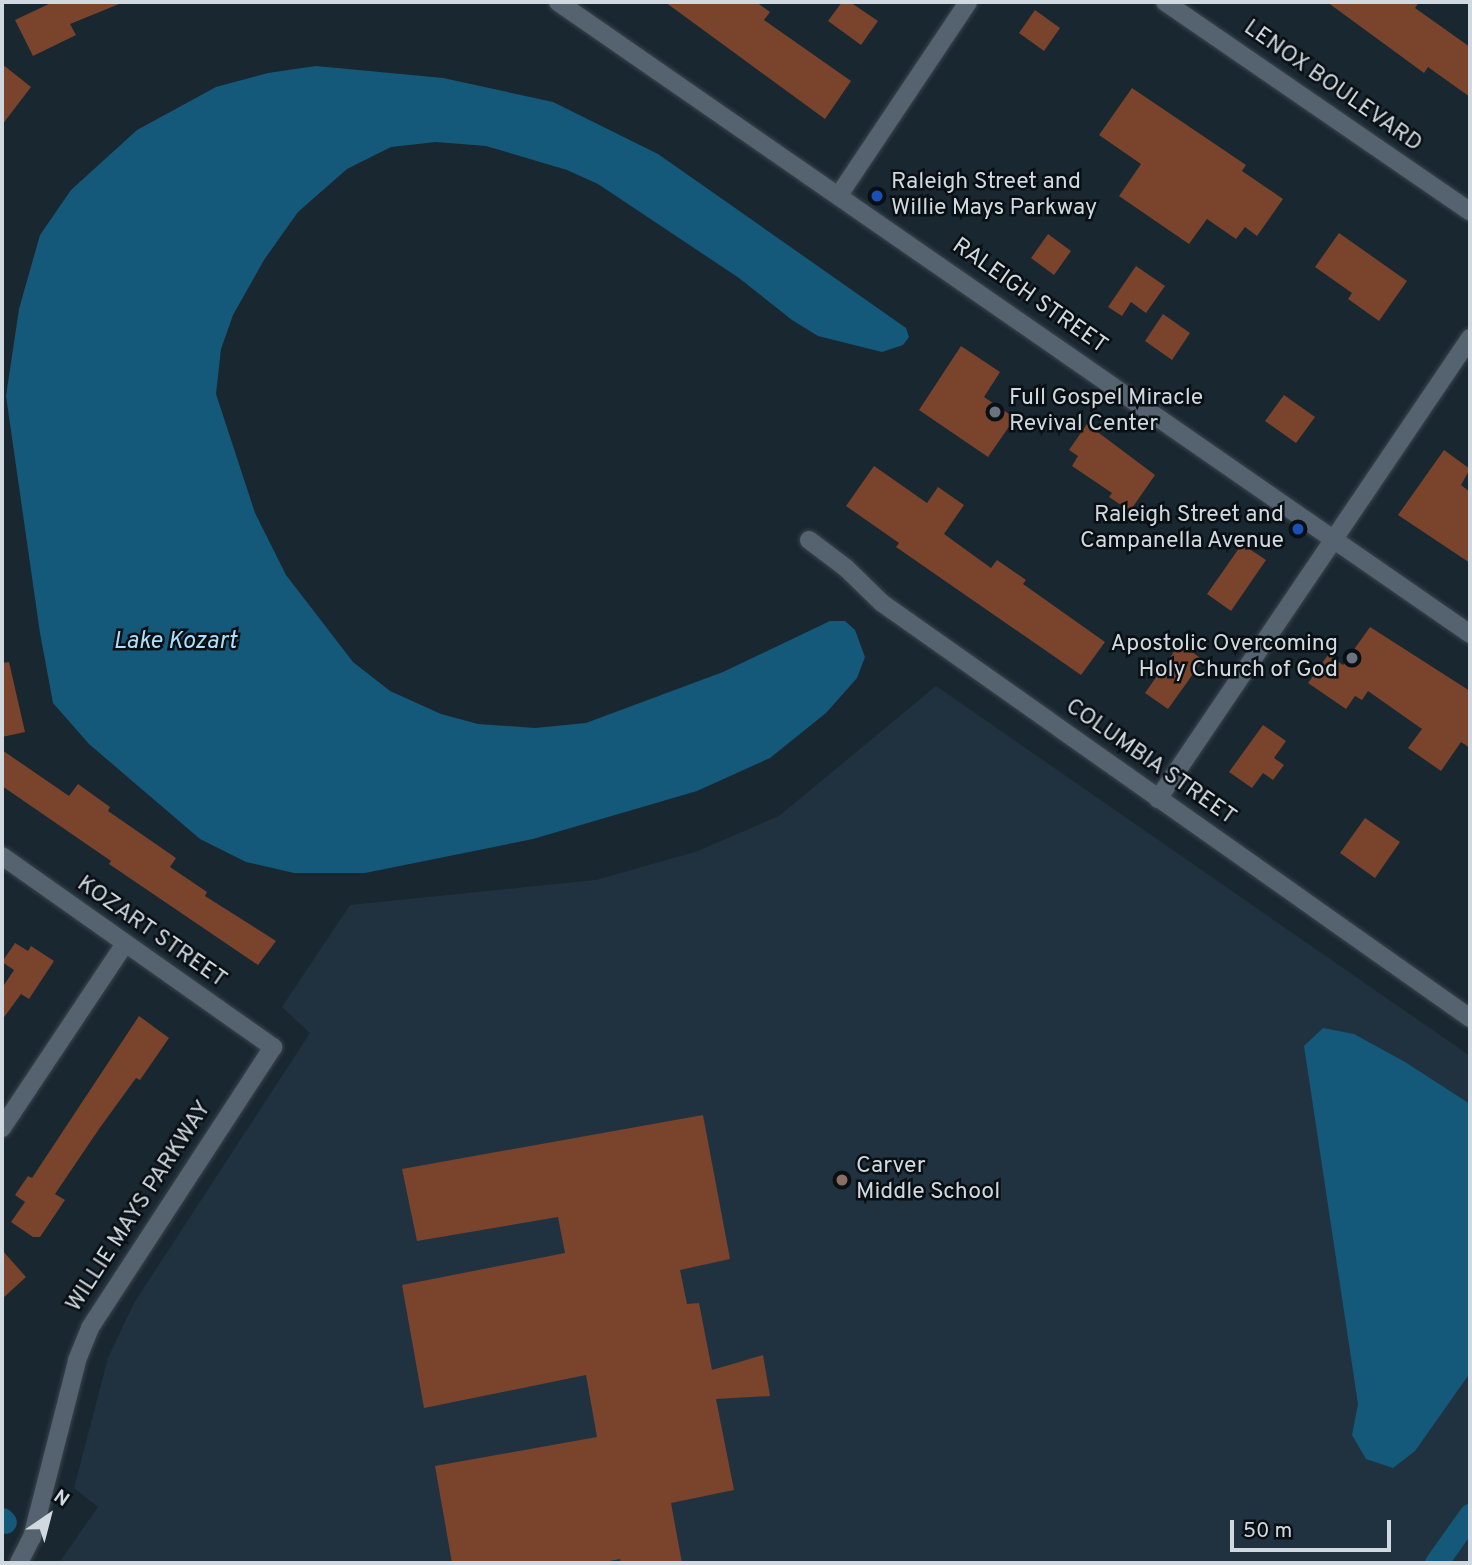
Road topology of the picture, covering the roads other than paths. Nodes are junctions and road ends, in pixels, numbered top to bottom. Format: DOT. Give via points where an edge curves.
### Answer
graph roads {
  1 [pos="558,2"];
  2 [pos="968,2"];
  3 [pos="1165,2"];
  4 [pos="839,195"];
  5 [pos="1470,212"];
  6 [pos="1470,338"];
  7 [pos="1335,539"];
  8 [pos="809,540"];
  9 [pos="1470,634"];
  10 [pos="1158,799"];
  11 [pos="2,856"];
  12 [pos="124,945"];
  13 [pos="1470,1018"];
  14 [pos="273,1047"];
  15 [pos="2,1128"];
  16 [pos="19,1563"];
  1 -- 4 [label="street, RALEIGH STREET"];
  2 -- 4 [label="street"];
  3 -- 5 [label="street, LENOX BOULEVARD"];
  4 -- 7 [label="street, RALEIGH STREET"];
  6 -- 7 [label="street"];
  7 -- 9 [label="street, RALEIGH STREET"];
  7 -- 10 [label="street"];
  8 -- 10 [label="street, COLUMBIA STREET" via="882,603"];
  10 -- 13 [label="street, COLUMBIA STREET"];
  11 -- 12 [label="street, KOZART STREET"];
  12 -- 14 [label="street, KOZART STREET"];
  12 -- 15 [label="street"];
  14 -- 16 [label="street, WILLIE MAYS PARKWAY" via="90,1328 77,1361 32,1537"];
}
